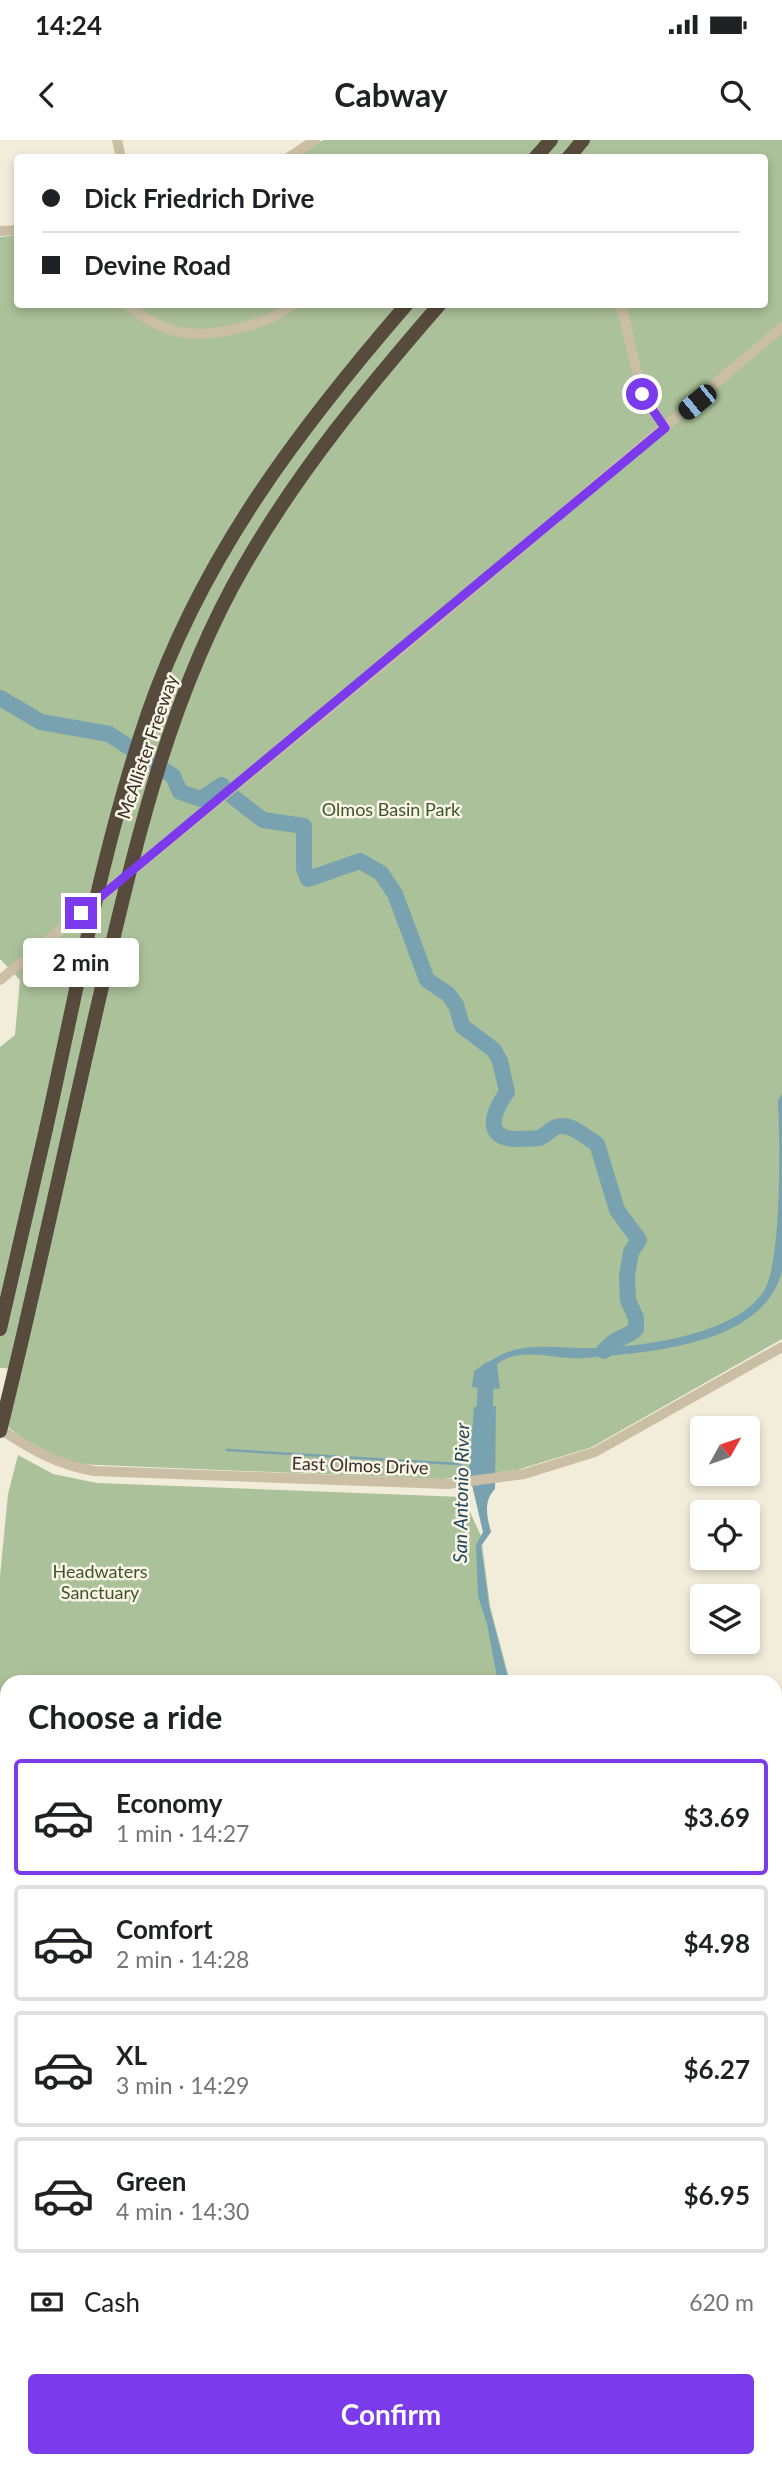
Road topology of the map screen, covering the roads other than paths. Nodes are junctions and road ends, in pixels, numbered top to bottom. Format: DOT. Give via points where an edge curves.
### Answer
graph roads {
  1 [pos="315,140"];
  2 [pos="551,140"];
  3 [pos="583,140"];
  4 [pos="294,154"];
  5 [pos="539,154"];
  6 [pos="571,154"];
  7 [pos="132,308"];
  8 [pos="287,308"];
  9 [pos="404,308"];
  10 [pos="437,308"];
  11 [pos="622,308"];
  12 [pos="779,330"];
  13 [pos="665,428"];
  14 [pos="2,975"];
  15 [pos="0,1329"];
  16 [pos="782,1347"];
  17 [pos="0,1430"];
  1 -- 4 [label="street"];
  2 -- 5 [label="highway"];
  3 -- 6 [label="highway"];
  7 -- 8 [label="street" via="164,329 199,335 251,325"];
  9 -- 15 [label="highway, McAllister Freeway, bridge" via="337,385 268,479 200,596 149,712 108,852"];
  10 -- 17 [label="highway, McAllister Freeway, bridge" via="309,463 243,568 198,660 147,800"];
  11 -- 13 [label="street" via="642,394"];
  12 -- 13 [label="street"];
  13 -- 14 [label="street"];
  16 -- 17 [label="street, East Olmos Drive" via="616,1441 568,1463 476,1483 94,1471 42,1456"];
}
